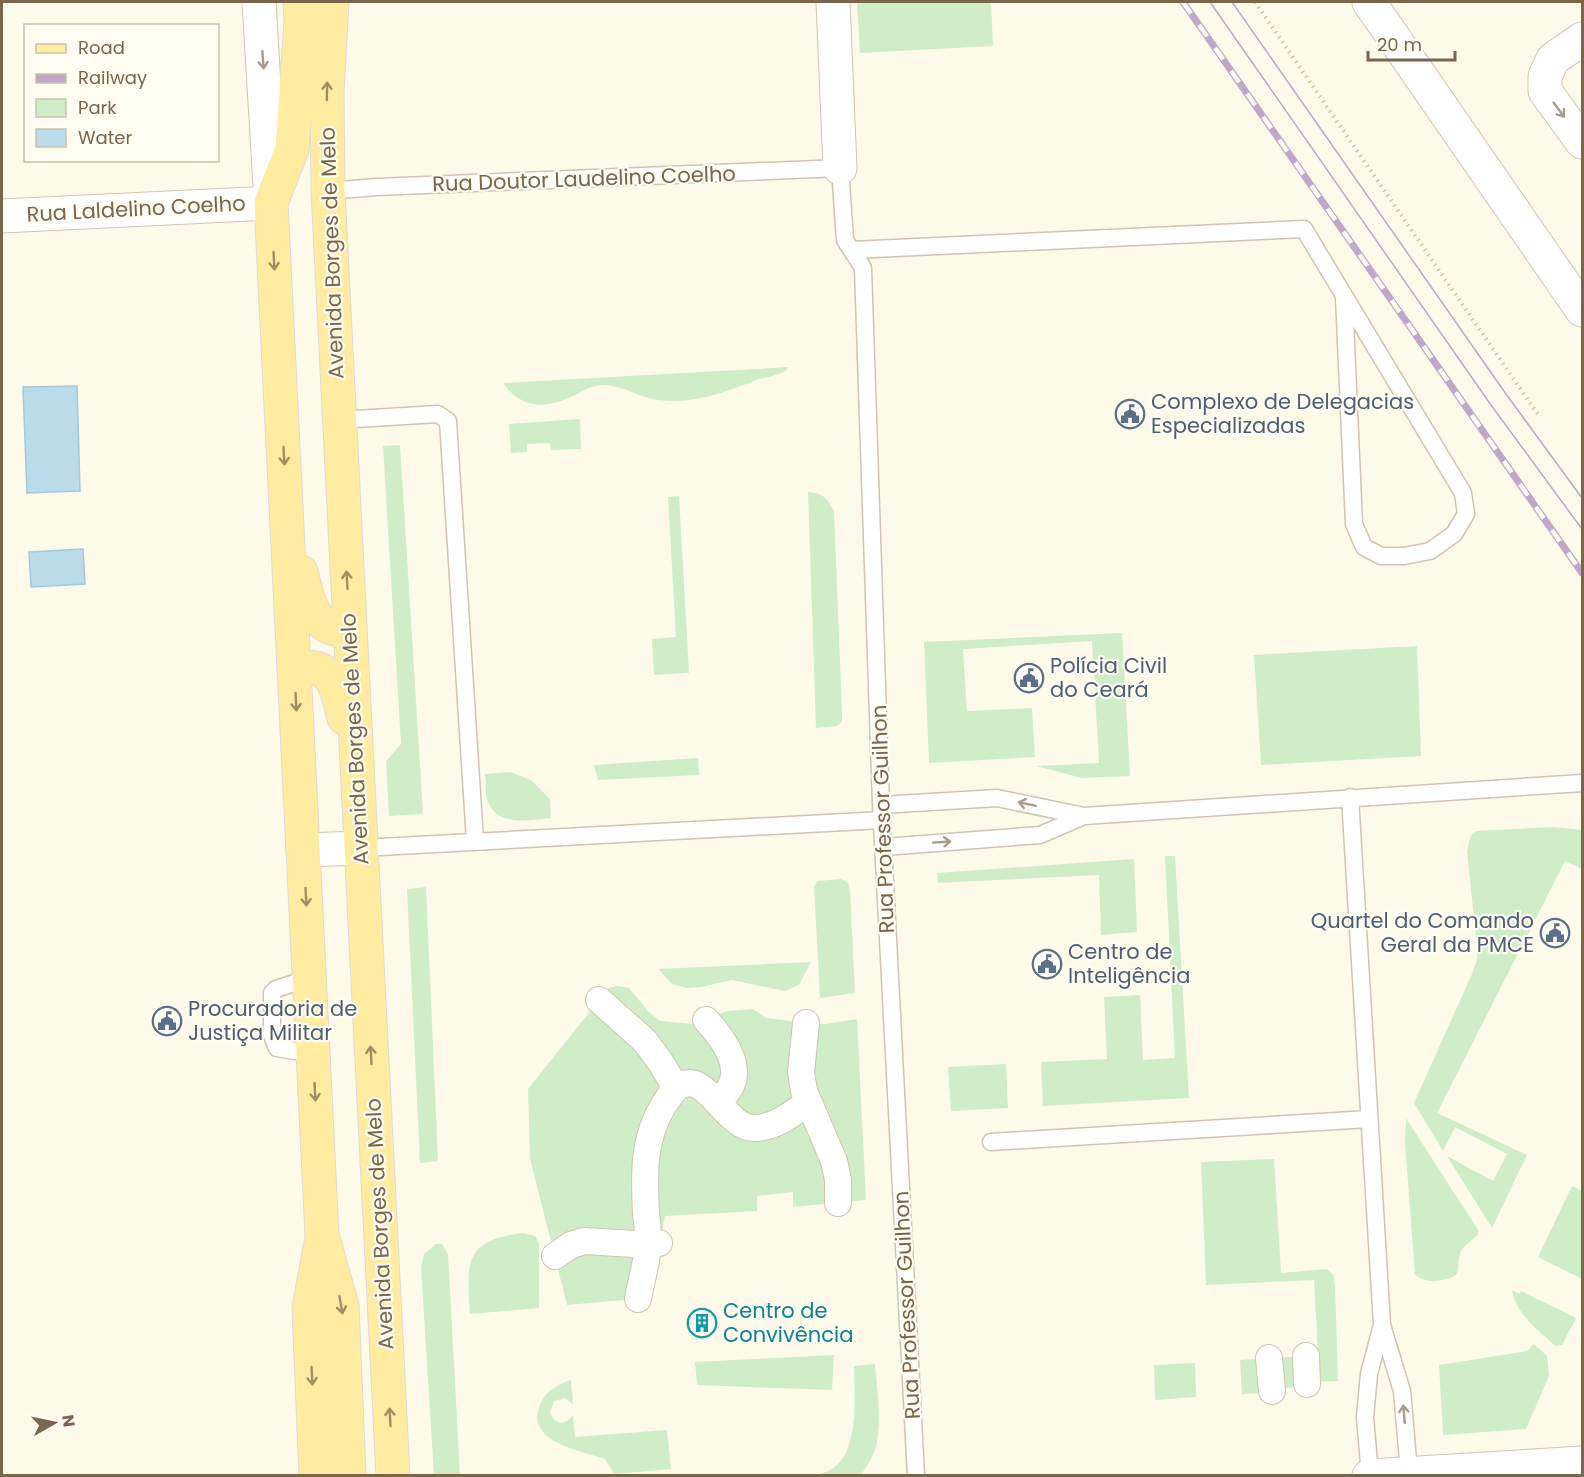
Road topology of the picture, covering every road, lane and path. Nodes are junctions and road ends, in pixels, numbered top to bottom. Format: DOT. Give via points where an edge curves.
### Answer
graph roads {
  1 [pos="259,2"];
  2 [pos="300,2"];
  3 [pos="332,2"];
  4 [pos="833,2"];
  5 [pos="1255,2"];
  6 [pos="1369,2"];
  7 [pos="1582,39"];
  8 [pos="1582,142"];
  9 [pos="840,168"];
  10 [pos="328,191"];
  11 [pos="271,203"];
  12 [pos="2,216"];
  13 [pos="852,250"];
  14 [pos="1344,297"];
  15 [pos="1582,310"];
  16 [pos="1539,416"];
  17 [pos="339,420"];
  18 [pos="287,518"];
  19 [pos="349,616"];
  20 [pos="295,669"];
  21 [pos="358,782"];
  22 [pos="1582,783"];
  23 [pos="1350,797"];
  24 [pos="882,813"];
  25 [pos="1084,816"];
  26 [pos="475,841"];
  27 [pos="884,847"];
  28 [pos="361,848"];
  29 [pos="303,850"];
  30 [pos="599,1000"];
  31 [pos="706,1020"];
  32 [pos="806,1023"];
  33 [pos="676,1088"];
  34 [pos="718,1102"];
  35 [pos="808,1102"];
  36 [pos="1369,1119"];
  37 [pos="991,1142"];
  38 [pos="838,1203"];
  39 [pos="322,1235"];
  40 [pos="654,1244"];
  41 [pos="555,1256"];
  42 [pos="638,1299"];
  43 [pos="1382,1325"];
  44 [pos="1306,1356"];
  45 [pos="1269,1358"];
  46 [pos="1307,1384"];
  47 [pos="1272,1390"];
  48 [pos="1582,1463"];
  49 [pos="1409,1472"];
  50 [pos="1369,1475"];
  51 [pos="316,1476"];
  52 [pos="349,1476"];
  53 [pos="393,1476"];
  54 [pos="916,1476"];
  1 -- 11 [label="street, Avenida Borges de Melo, one-way"];
  2 -- 11 [label="main road, Avenida Borges de Melo" via="292,149"];
  10 -- 3 [label="main road, Avenida Borges de Melo, one-way" via="327,92"];
  4 -- 9 [label="street"];
  5 -- 16 [label="path"];
  6 -- 15 [label="street"];
  7 -- 8 [label="street, one-way" via="1553,59 1545,76 1545,92"];
  9 -- 10 [label="lane, Rua Doutor Laudelino Coelho"];
  9 -- 13 [label="lane, Rua Professor Guilhon" via="845,240"];
  10 -- 17 [label="main road, Avenida Borges de Melo"];
  11 -- 12 [label="street, Rua Laldelino Coelho"];
  11 -- 18 [label="main road, Avenida Borges de Melo, one-way"];
  13 -- 14 [label="lane" via="1304,229"];
  13 -- 24 [label="lane, Rua Professor Guilhon" via="863,268"];
  14 -- 14 [label="lane" via="1463,493 1466,514 1454,534 1430,551 1381,556 1364,547 1354,524"];
  19 -- 17 [label="main road, Avenida Borges de Melo, one-way"];
  17 -- 26 [label="lane" via="438,414 448,422"];
  18 -- 19 [label="main road" via="317,618 336,628"];
  18 -- 20 [label="main road, Avenida Borges de Melo"];
  19 -- 21 [label="main road, Avenida Borges de Melo"];
  20 -- 21 [label="main road" via="307,666 323,670 333,682"];
  20 -- 29 [label="main road, Avenida Borges de Melo, one-way"];
  21 -- 28 [label="main road, Avenida Borges de Melo"];
  22 -- 23 [label="lane"];
  23 -- 25 [label="lane"];
  23 -- 36 [label="lane"];
  25 -- 24 [label="lane, one-way" via="997,798"];
  24 -- 26 [label="lane"];
  24 -- 27 [label="lane, Rua Professor Guilhon"];
  27 -- 25 [label="lane, one-way" via="1040,836"];
  26 -- 28 [label="lane"];
  27 -- 54 [label="lane, Rua Professor Guilhon"];
  28 -- 29 [label="street"];
  53 -- 28 [label="main road, Avenida Borges de Melo, one-way"];
  29 -- 39 [label="main road, Avenida Borges de Melo, one-way"];
  30 -- 33 [label="street" via="645,1041"];
  31 -- 34 [label="street" via="724,1043 734,1075 729,1091"];
  32 -- 35 [label="street" via="801,1072"];
  33 -- 34 [label="street" via="695,1085"];
  33 -- 40 [label="street" via="655,1120 648,1141 645,1167"];
  34 -- 35 [label="street" via="740,1125 754,1129 785,1120"];
  35 -- 38 [label="street" via="834,1161"];
  36 -- 37 [label="lane"];
  36 -- 43 [label="lane"];
  39 -- 51 [label="main road, Avenida Borges de Melo, one-way" via="309,1308"];
  39 -- 52 [label="main road, Avenida Borges de Melo, one-way" via="342,1306"];
  40 -- 41 [label="street" via="584,1241"];
  40 -- 42 [label="street"];
  49 -- 43 [label="lane, one-way" via="1402,1391"];
  43 -- 50 [label="lane" via="1369,1374 1365,1417"];
  44 -- 46 [label="street"];
  45 -- 47 [label="street"];
  48 -- 49 [label="street"];
  49 -- 50 [label="street"];
}
